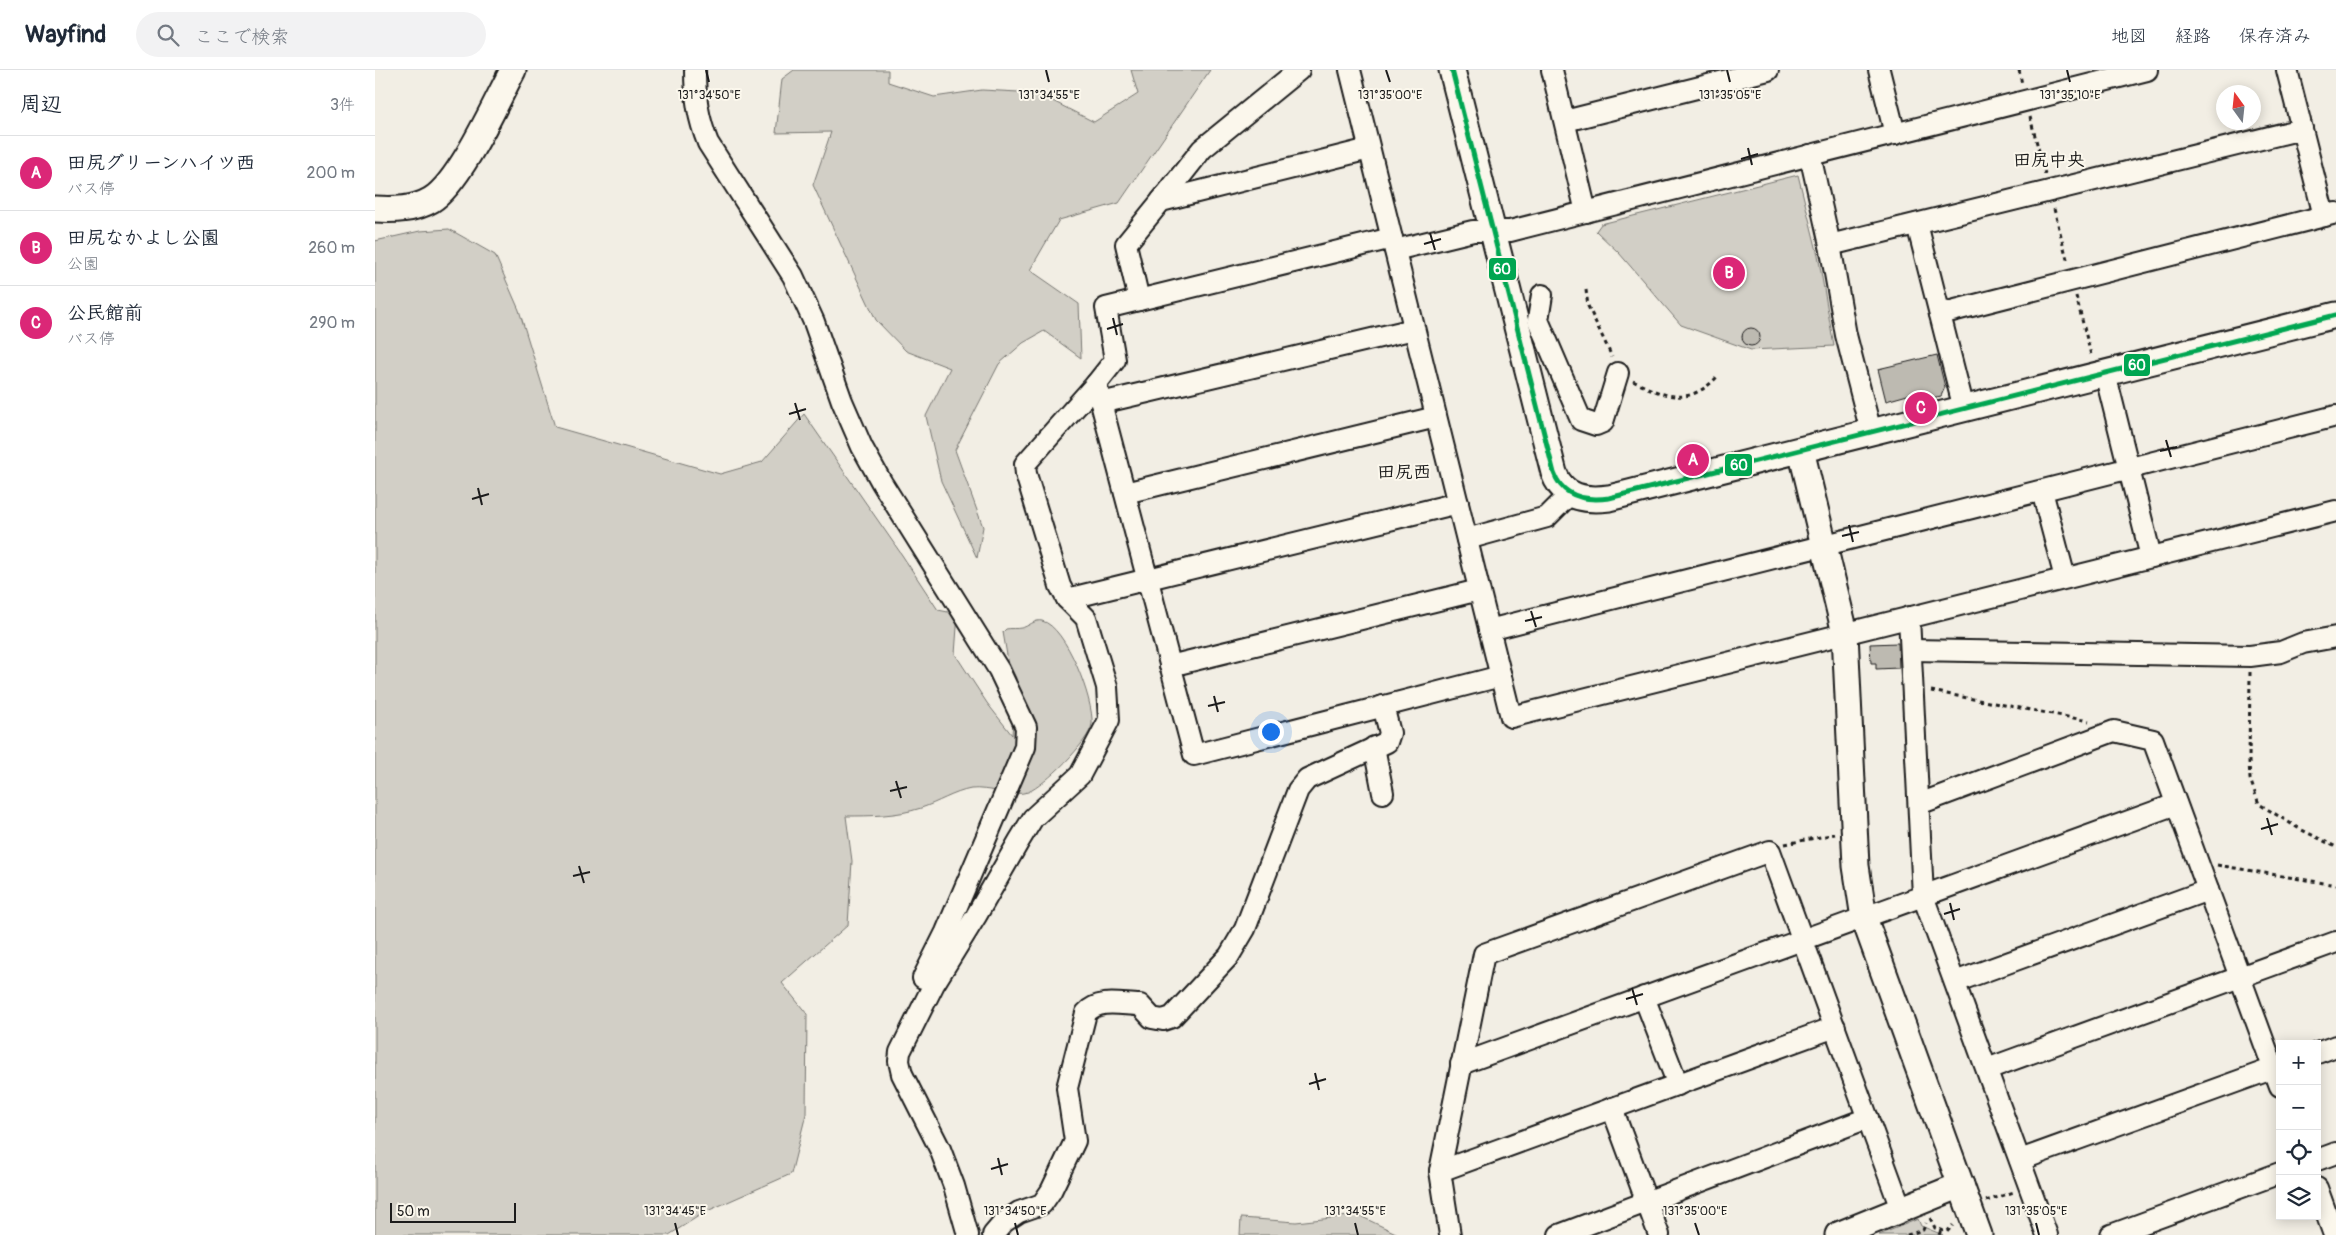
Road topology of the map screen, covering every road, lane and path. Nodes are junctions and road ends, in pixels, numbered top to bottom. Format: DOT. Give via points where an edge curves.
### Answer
graph roads {
  1 [pos="513,70"];
  2 [pos="695,70"];
  3 [pos="1299,70"];
  4 [pos="1350,70"];
  5 [pos="1452,70"];
  6 [pos="1552,70"];
  7 [pos="1768,70"];
  8 [pos="1879,70"];
  9 [pos="2019,70"];
  10 [pos="2147,70"];
  11 [pos="2287,70"];
  12 [pos="2026,101"];
  13 [pos="1565,121"];
  14 [pos="2302,130"];
  15 [pos="1895,134"];
  16 [pos="1369,149"];
  17 [pos="1810,155"];
  18 [pos="2049,191"];
  19 [pos="1161,202"];
  20 [pos="375,209"];
  21 [pos="1586,212"];
  22 [pos="2330,215"];
  23 [pos="1917,224"];
  24 [pos="1493,231"];
  25 [pos="1393,244"];
  26 [pos="1830,245"];
  27 [pos="2072,280"];
  28 [pos="1586,290"];
  29 [pos="1542,295"];
  30 [pos="1139,300"];
  31 [pos="1940,314"];
  32 [pos="2336,315"];
  33 [pos="1414,329"];
  34 [pos="2099,367"];
  35 [pos="1618,373"];
  36 [pos="1717,376"];
  37 [pos="1099,394"];
  38 [pos="1964,409"];
  39 [pos="2336,416"];
  40 [pos="1436,417"];
  41 [pos="1871,432"];
  42 [pos="1801,450"];
  43 [pos="2129,468"];
  44 [pos="2042,491"];
  45 [pos="1125,493"];
  46 [pos="1570,494"];
  47 [pos="1458,503"];
  48 [pos="2336,510"];
  49 [pos="1467,539"];
  50 [pos="1824,545"];
  51 [pos="2151,557"];
  52 [pos="2065,578"];
  53 [pos="1148,580"];
  54 [pos="1479,590"];
  55 [pos="1067,599"];
  56 [pos="1909,617"];
  57 [pos="1489,630"];
  58 [pos="1845,633"];
  59 [pos="2336,637"];
  60 [pos="1911,650"];
  61 [pos="2250,656"];
  62 [pos="1170,666"];
  63 [pos="1501,676"];
  64 [pos="1913,688"];
  65 [pos="1383,706"];
  66 [pos="2114,731"];
  67 [pos="1375,747"];
  68 [pos="1383,793"];
  69 [pos="1919,804"];
  70 [pos="2176,804"];
  71 [pos="1841,832"];
  72 [pos="2336,847"];
  73 [pos="1771,851"];
  74 [pos="2197,861"];
  75 [pos="2336,885"];
  76 [pos="2207,890"];
  77 [pos="1923,896"];
  78 [pos="1864,918"];
  79 [pos="1803,940"];
  80 [pos="2336,942"];
  81 [pos="2239,977"];
  82 [pos="1955,982"];
  83 [pos="1644,997"];
  84 [pos="1835,1027"];
  85 [pos="2336,1046"];
  86 [pos="900,1052"];
  87 [pos="2321,1052"];
  88 [pos="1461,1064"];
  89 [pos="1987,1069"];
  90 [pos="2276,1069"];
  91 [pos="2276,1075"];
  92 [pos="1677,1084"];
  93 [pos="1612,1108"];
  94 [pos="1868,1118"];
  95 [pos="2336,1153"];
  96 [pos="2321,1159"];
  97 [pos="2020,1160"];
  98 [pos="1440,1171"];
  99 [pos="2277,1175"];
  100 [pos="1961,1185"];
  101 [pos="2029,1186"];
  102 [pos="2321,1198"];
  103 [pos="1647,1202"];
  104 [pos="1979,1204"];
  105 [pos="1901,1209"];
  106 [pos="1928,1212"];
  107 [pos="1959,1219"];
  108 [pos="1924,1227"];
  109 [pos="1941,1230"];
  110 [pos="968,1235"];
  111 [pos="993,1235"];
  112 [pos="1450,1235"];
  113 [pos="1559,1235"];
  114 [pos="1659,1235"];
  115 [pos="1837,1235"];
  116 [pos="1907,1235"];
  117 [pos="1939,1235"];
  118 [pos="1979,1235"];
  119 [pos="2047,1235"];
  120 [pos="2111,1235"];
  121 [pos="2335,1235"];
  1 -- 20 [label="street" via="462,165 446,187 431,200 415,207"];
  2 -- 86 [label="street" via="699,122 708,143 793,276 862,447 999,670 1026,727 1025,747 946,932 899,1022 897,1039"];
  3 -- 19 [label="street" via="1201,149"];
  4 -- 16 [label="street"];
  5 -- 24 [label="street"];
  6 -- 13 [label="street"];
  7 -- 13 [label="street"];
  8 -- 15 [label="street"];
  9 -- 12 [label="path"];
  10 -- 12 [label="street"];
  11 -- 14 [label="street"];
  12 -- 15 [label="street"];
  12 -- 18 [label="path"];
  13 -- 21 [label="street"];
  14 -- 18 [label="street"];
  14 -- 22 [label="street"];
  15 -- 17 [label="street"];
  16 -- 19 [label="street"];
  16 -- 25 [label="street"];
  17 -- 21 [label="street"];
  17 -- 26 [label="street"];
  18 -- 23 [label="street"];
  18 -- 27 [label="path"];
  19 -- 30 [label="street" via="1126,244"];
  21 -- 24 [label="street" via="1510,232"];
  22 -- 27 [label="street"];
  23 -- 26 [label="street"];
  23 -- 31 [label="street"];
  24 -- 25 [label="street" via="1473,231"];
  24 -- 46 [label="street" via="1554,473"];
  25 -- 30 [label="street"];
  25 -- 33 [label="street"];
  26 -- 41 [label="street" via="1846,335"];
  27 -- 31 [label="street"];
  27 -- 34 [label="path"];
  28 -- 35 [label="path" via="1588,306 1610,348"];
  29 -- 35 [label="street" via="1534,321 1581,420 1596,425 1603,422"];
  30 -- 37 [label="street" via="1106,308 1115,360"];
  31 -- 38 [label="street"];
  32 -- 34 [label="street"];
  33 -- 37 [label="street"];
  33 -- 40 [label="street"];
  34 -- 38 [label="street"];
  34 -- 43 [label="street"];
  35 -- 36 [label="path" via="1658,393 1675,397 1699,392"];
  37 -- 45 [label="street"];
  37 -- 55 [label="street" via="1025,464 1060,586"];
  38 -- 41 [label="street"];
  39 -- 43 [label="street"];
  40 -- 45 [label="street"];
  40 -- 47 [label="street"];
  41 -- 42 [label="street"];
  42 -- 46 [label="street" via="1609,498 1587,500"];
  42 -- 50 [label="street"];
  43 -- 44 [label="street"];
  43 -- 51 [label="street"];
  44 -- 50 [label="street"];
  44 -- 52 [label="street"];
  45 -- 53 [label="street"];
  46 -- 49 [label="street" via="1547,517"];
  47 -- 49 [label="street"];
  47 -- 53 [label="street"];
  48 -- 51 [label="street"];
  49 -- 54 [label="street"];
  50 -- 57 [label="street"];
  50 -- 58 [label="street"];
  51 -- 52 [label="street"];
  52 -- 56 [label="street"];
  53 -- 55 [label="street"];
  53 -- 62 [label="street"];
  54 -- 57 [label="street"];
  54 -- 62 [label="street"];
  55 -- 86 [label="street" via="1086,618 1107,687 1109,720 1080,775 1033,818 934,984"];
  56 -- 58 [label="street"];
  56 -- 60 [label="street"];
  57 -- 63 [label="street"];
  58 -- 63 [label="street" via="1511,717"];
  58 -- 78 [label="street" via="1856,866"];
  59 -- 61 [label="street" via="2303,642 2281,652"];
  60 -- 61 [label="street"];
  60 -- 64 [label="street"];
  61 -- 72 [label="path" via="2250,779 2259,804"];
  62 -- 65 [label="street" via="1194,755"];
  63 -- 65 [label="street"];
  64 -- 66 [label="path" via="2108,725"];
  64 -- 69 [label="street"];
  65 -- 67 [label="street" via="1390,733 1387,742"];
  66 -- 69 [label="street"];
  66 -- 70 [label="street" via="2153,740"];
  67 -- 68 [label="street"];
  67 -- 111 [label="street" via="1307,779 1298,790 1245,929 1229,956 1172,1017 1163,1020 1152,1018 1140,1005 1098,1004 1086,1013 1067,1088 1075,1142 1042,1204 1019,1212"];
  69 -- 77 [label="street"];
  70 -- 74 [label="street"];
  70 -- 77 [label="street"];
  71 -- 73 [label="path" via="1778,845"];
  73 -- 79 [label="street"];
  73 -- 88 [label="street" via="1484,954"];
  74 -- 75 [label="path"];
  74 -- 76 [label="street"];
  76 -- 81 [label="street"];
  76 -- 82 [label="street"];
  77 -- 78 [label="street"];
  77 -- 82 [label="street"];
  78 -- 79 [label="street"];
  78 -- 100 [label="street"];
  79 -- 83 [label="street"];
  79 -- 84 [label="street"];
  80 -- 81 [label="street"];
  81 -- 89 [label="street"];
  81 -- 90 [label="street"];
  82 -- 89 [label="street"];
  83 -- 88 [label="street"];
  83 -- 92 [label="street"];
  84 -- 92 [label="street"];
  84 -- 94 [label="street"];
  85 -- 87 [label="street"];
  86 -- 110 [label="street" via="902,1074 940,1149"];
  88 -- 98 [label="street"];
  89 -- 97 [label="street"];
  91 -- 97 [label="street"];
  92 -- 93 [label="street"];
  93 -- 98 [label="street"];
  93 -- 103 [label="street"];
  94 -- 103 [label="street"];
  94 -- 105 [label="street"];
  95 -- 96 [label="street"];
  97 -- 101 [label="street"];
  98 -- 112 [label="street"];
  99 -- 120 [label="street"];
  100 -- 105 [label="street"];
  100 -- 118 [label="street"];
  101 -- 104 [label="path"];
  101 -- 119 [label="street"];
  102 -- 121 [label="street"];
  103 -- 113 [label="street"];
  103 -- 114 [label="street"];
  105 -- 115 [label="street"];
  106 -- 109 [label="path" via="1935,1228"];
  107 -- 109 [label="path" via="1947,1232"];
  108 -- 116 [label="path"];
  109 -- 117 [label="path"];
}
